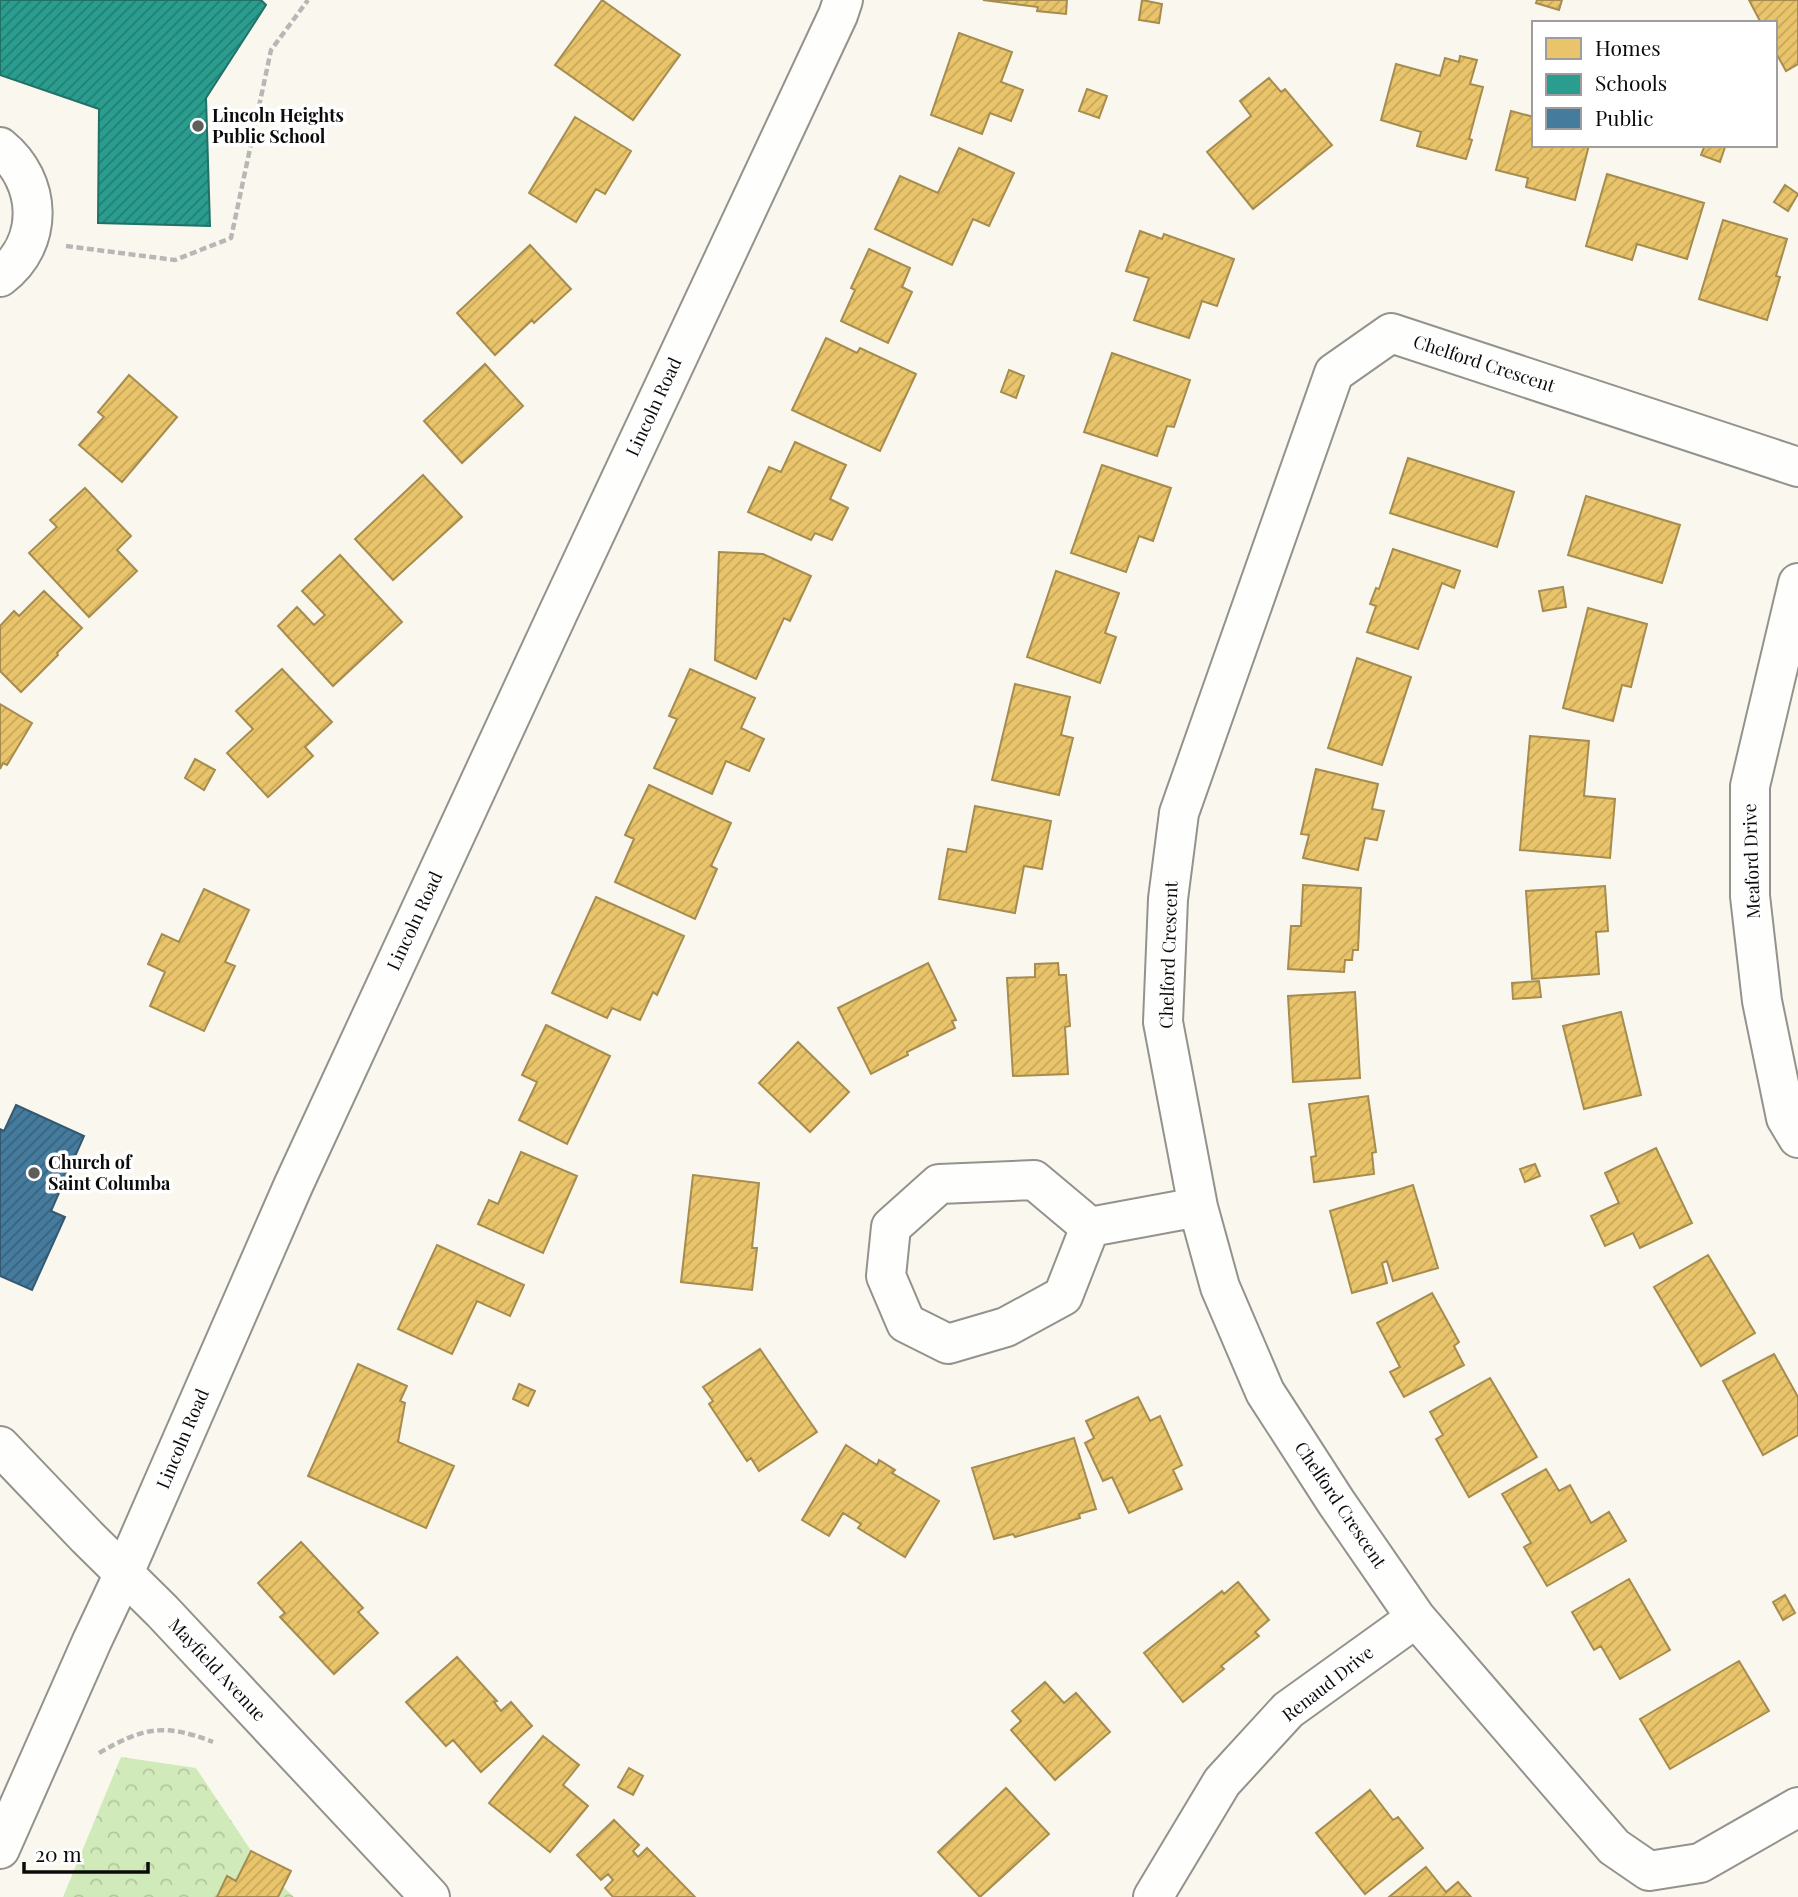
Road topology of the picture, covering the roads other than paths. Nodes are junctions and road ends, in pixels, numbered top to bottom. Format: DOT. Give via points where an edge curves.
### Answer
graph roads {
  1 [pos="843,0"];
  2 [pos="0,147"];
  3 [pos="0,277"];
  4 [pos="1798,467"];
  5 [pos="1798,583"];
  6 [pos="1798,1138"];
  7 [pos="1198,1207"];
  8 [pos="1090,1227"];
  9 [pos="0,1446"];
  10 [pos="124,1573"];
  11 [pos="1416,1618"];
  12 [pos="1798,1807"];
  13 [pos="0,1849"];
  14 [pos="430,1897"];
  15 [pos="1153,1897"];
  1 -- 10 [label="street, Lincoln Road" via="293,1186"];
  2 -- 3 [label="street" via="24,175 32,196 33,219 18,259"];
  4 -- 7 [label="street, Chelford Crescent" via="1391,333 1334,373 1180,813 1168,899 1163,1022"];
  5 -- 6 [label="street, Meaford Drive" via="1750,786 1750,896 1762,1001 1786,1118"];
  7 -- 8 [label="street"];
  7 -- 11 [label="street, Chelford Crescent" via="1220,1287 1265,1392"];
  8 -- 8 [label="street" via="1063,1296 1006,1327 948,1344 906,1323 886,1276 891,1227 939,1184 1034,1180"];
  9 -- 10 [label="street, Mayfield Avenue"];
  10 -- 13 [label="street, Lincoln Road"];
  10 -- 14 [label="street, Mayfield Avenue"];
  11 -- 12 [label="street, Chelford Crescent" via="1614,1847 1650,1871 1700,1863"];
  11 -- 15 [label="street, Renaud Drive" via="1289,1710 1222,1782"];
}
